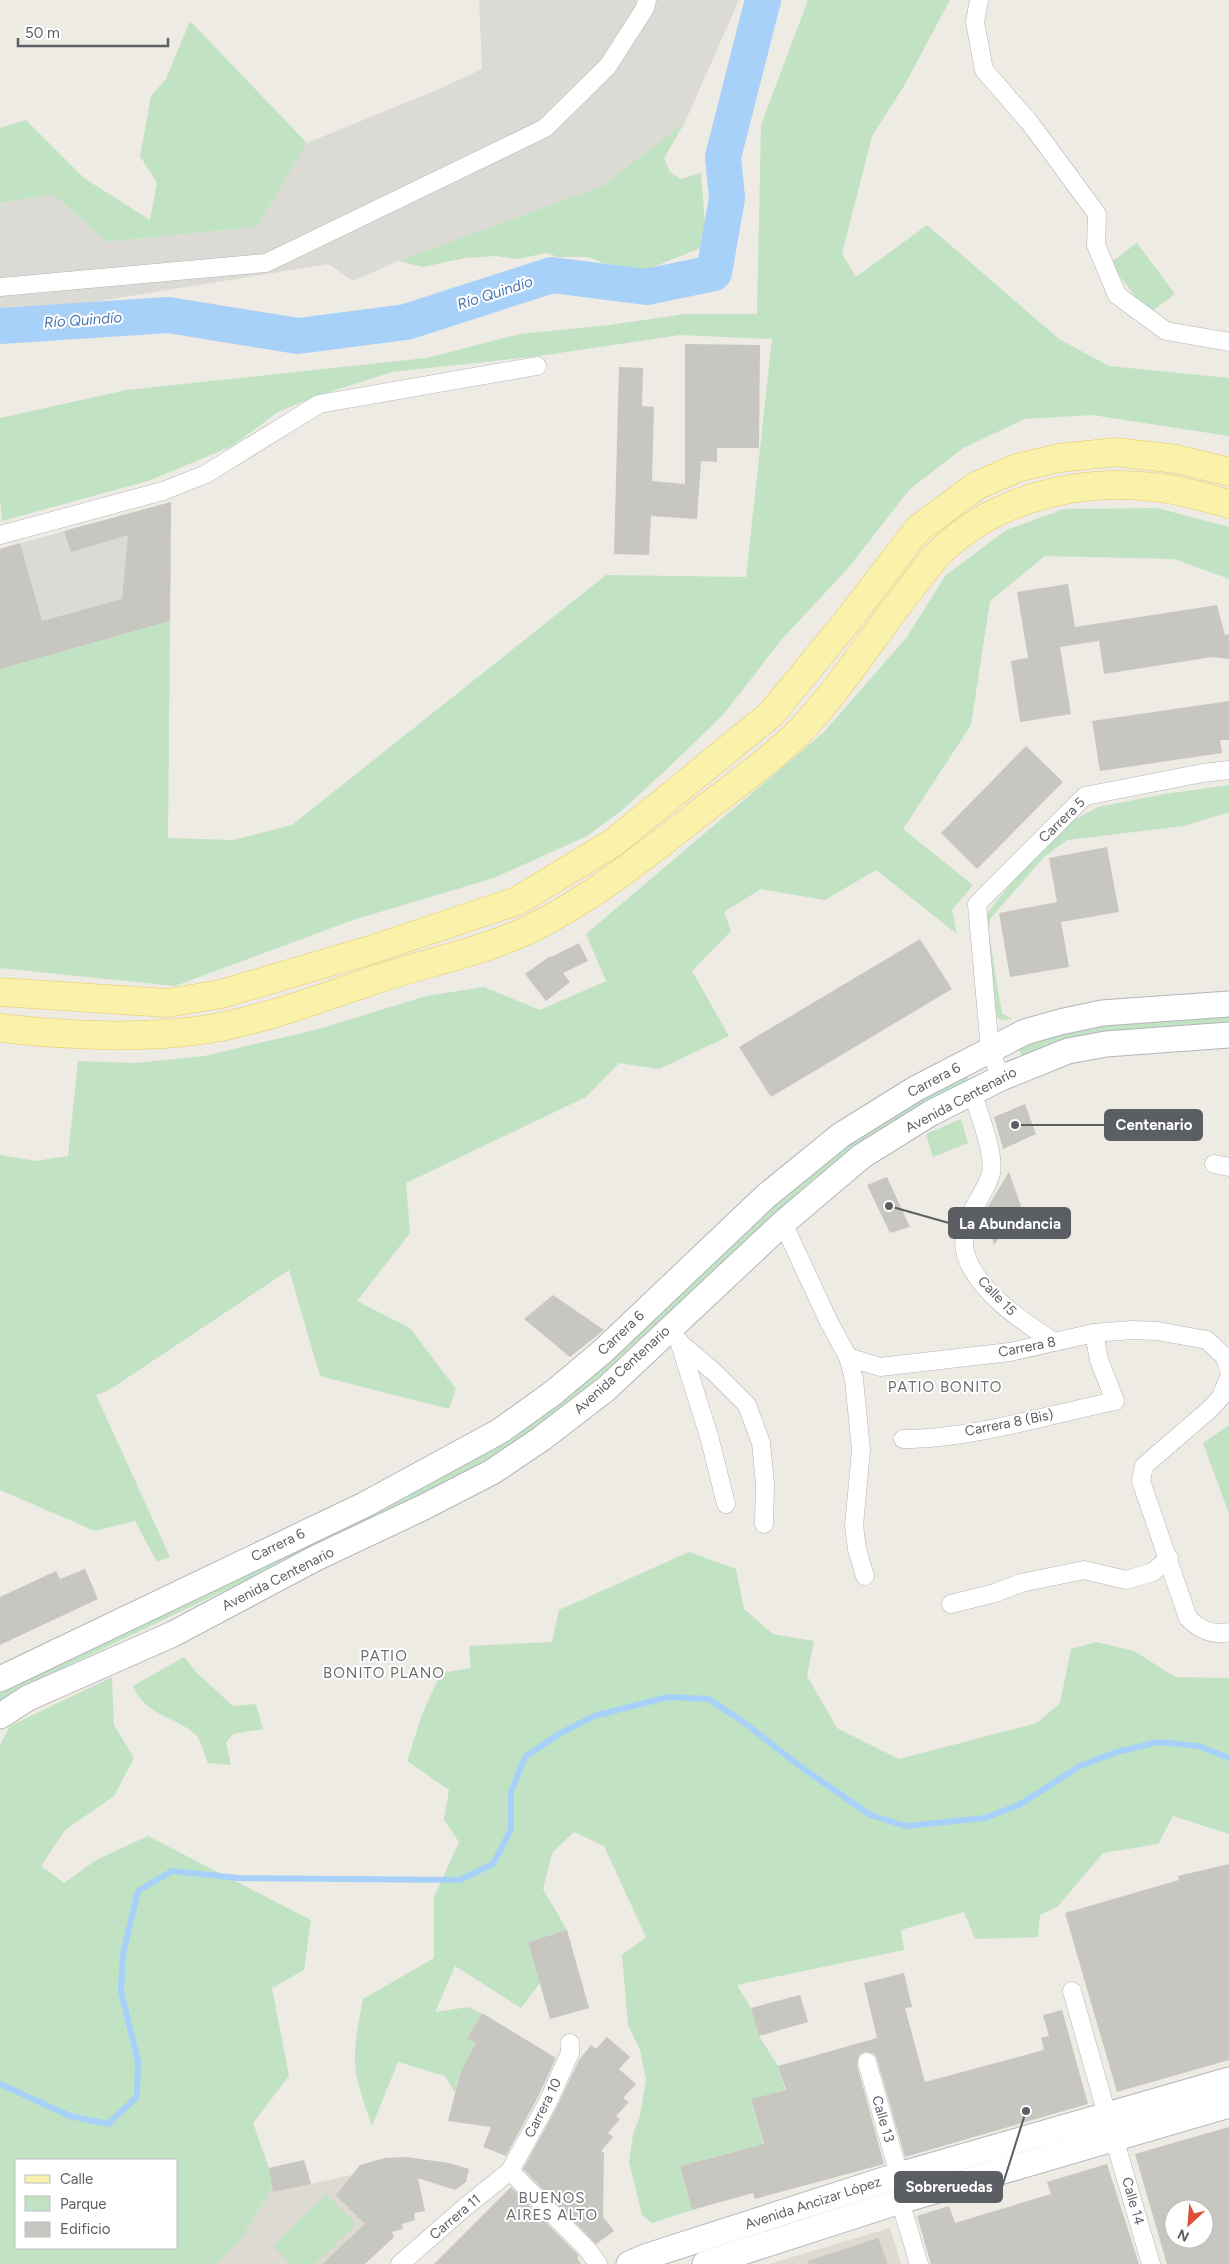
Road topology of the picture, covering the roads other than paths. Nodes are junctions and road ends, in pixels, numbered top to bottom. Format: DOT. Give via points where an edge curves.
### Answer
graph roads {
  1 [pos="647,0"];
  2 [pos="979,0"];
  3 [pos="0,286"];
  4 [pos="1229,342"];
  5 [pos="537,366"];
  6 [pos="1229,472"];
  7 [pos="1229,504"];
  8 [pos="0,535"];
  9 [pos="1229,770"];
  10 [pos="0,992"];
  11 [pos="1229,1004"];
  12 [pos="0,1028"];
  13 [pos="1229,1035"];
  14 [pos="990,1050"];
  15 [pos="1001,1078"];
  16 [pos="972,1091"];
  17 [pos="783,1224"];
  18 [pos="1094,1333"];
  19 [pos="674,1336"];
  20 [pos="1054,1342"];
  21 [pos="848,1357"];
  22 [pos="1229,1370"];
  23 [pos="1229,1377"];
  24 [pos="903,1439"];
  25 [pos="726,1504"];
  26 [pos="764,1524"];
  27 [pos="1169,1558"];
  28 [pos="865,1576"];
  29 [pos="951,1604"];
  30 [pos="1229,1632"];
  31 [pos="0,1679"];
  32 [pos="0,1716"];
  33 [pos="1072,1991"];
  34 [pos="570,2043"];
  35 [pos="867,2062"];
  36 [pos="1229,2080"];
  37 [pos="1229,2105"];
  38 [pos="1111,2126"];
  39 [pos="510,2171"];
  40 [pos="899,2175"];
  41 [pos="900,2202"];
  42 [pos="400,2264"];
  43 [pos="598,2264"];
  44 [pos="629,2264"];
  45 [pos="704,2264"];
  46 [pos="919,2264"];
  47 [pos="1152,2264"];
  1 -- 3 [label="street" via="608,66 545,128 266,263"];
  2 -- 4 [label="street" via="975,22 984,70 1030,123 1097,214 1096,246 1117,295 1166,331"];
  5 -- 8 [label="street" via="319,404 206,474 163,491"];
  6 -- 10 [label="main road" via="1176,459 1116,452 1059,458 1017,468 976,486 918,529 771,714 613,843 517,900 367,951 221,994 167,1003"];
  7 -- 12 [label="main road" via="1155,487 1118,485 1072,488 1028,499 991,515 942,550 796,735 620,875 529,929 308,1004 217,1028 119,1034"];
  9 -- 14 [label="street, Carrera 5" via="1085,796 977,904"];
  11 -- 14 [label="main road, Carrera 6" via="1102,1013 1025,1032"];
  13 -- 15 [label="main road, Avenida Centenario" via="1106,1044 1068,1051"];
  14 -- 15 [label="street"];
  14 -- 31 [label="main road, Carrera 6" via="915,1089 841,1135 766,1196 603,1351 500,1431 364,1505"];
  15 -- 16 [label="main road, Avenida Centenario"];
  16 -- 17 [label="main road, Avenida Centenario" via="862,1156"];
  16 -- 20 [label="street, Calle 15" via="989,1151 991,1171 968,1219 964,1239 966,1254 974,1272 988,1290 1019,1318"];
  17 -- 19 [label="main road, Avenida Centenario"];
  17 -- 21 [label="street"];
  18 -- 20 [label="street, Carrera 8"];
  18 -- 22 [label="street, Carrera 8" via="1157,1331 1207,1340 1225,1357"];
  18 -- 24 [label="street, Carrera 8 (Bis)" via="1099,1360 1115,1402 964,1433"];
  19 -- 25 [label="street" via="709,1436"];
  19 -- 26 [label="street" via="747,1405 761,1443"];
  19 -- 32 [label="main road, Avenida Centenario" via="541,1439 492,1472 308,1562 173,1634 28,1698"];
  20 -- 21 [label="street, Carrera 8" via="1010,1352 880,1367"];
  21 -- 28 [label="street" via="854,1380 861,1450 854,1526"];
  23 -- 27 [label="street" via="1221,1396 1210,1408 1144,1466 1141,1481"];
  27 -- 29 [label="street" via="1153,1572 1126,1580 1084,1570 1021,1583"];
  27 -- 30 [label="street" via="1188,1618 1199,1629"];
  33 -- 38 [label="street, Calle 14"];
  34 -- 39 [label="street, Carrera 10" via="570,2052 548,2102"];
  35 -- 40 [label="street, Calle 13"];
  36 -- 38 [label="main road, Avenida Ancizar López"];
  37 -- 38 [label="main road, Avenida Ancizar López"];
  38 -- 40 [label="main road, Avenida Ancizar López"];
  38 -- 41 [label="main road, Avenida Ancizar López"];
  38 -- 47 [label="street, Calle 14"];
  39 -- 42 [label="street, Carrera 11"];
  39 -- 43 [label="street"];
  40 -- 44 [label="main road, Avenida Ancizar López"];
  41 -- 45 [label="main road, Avenida Ancizar López"];
  41 -- 46 [label="street"];
}
